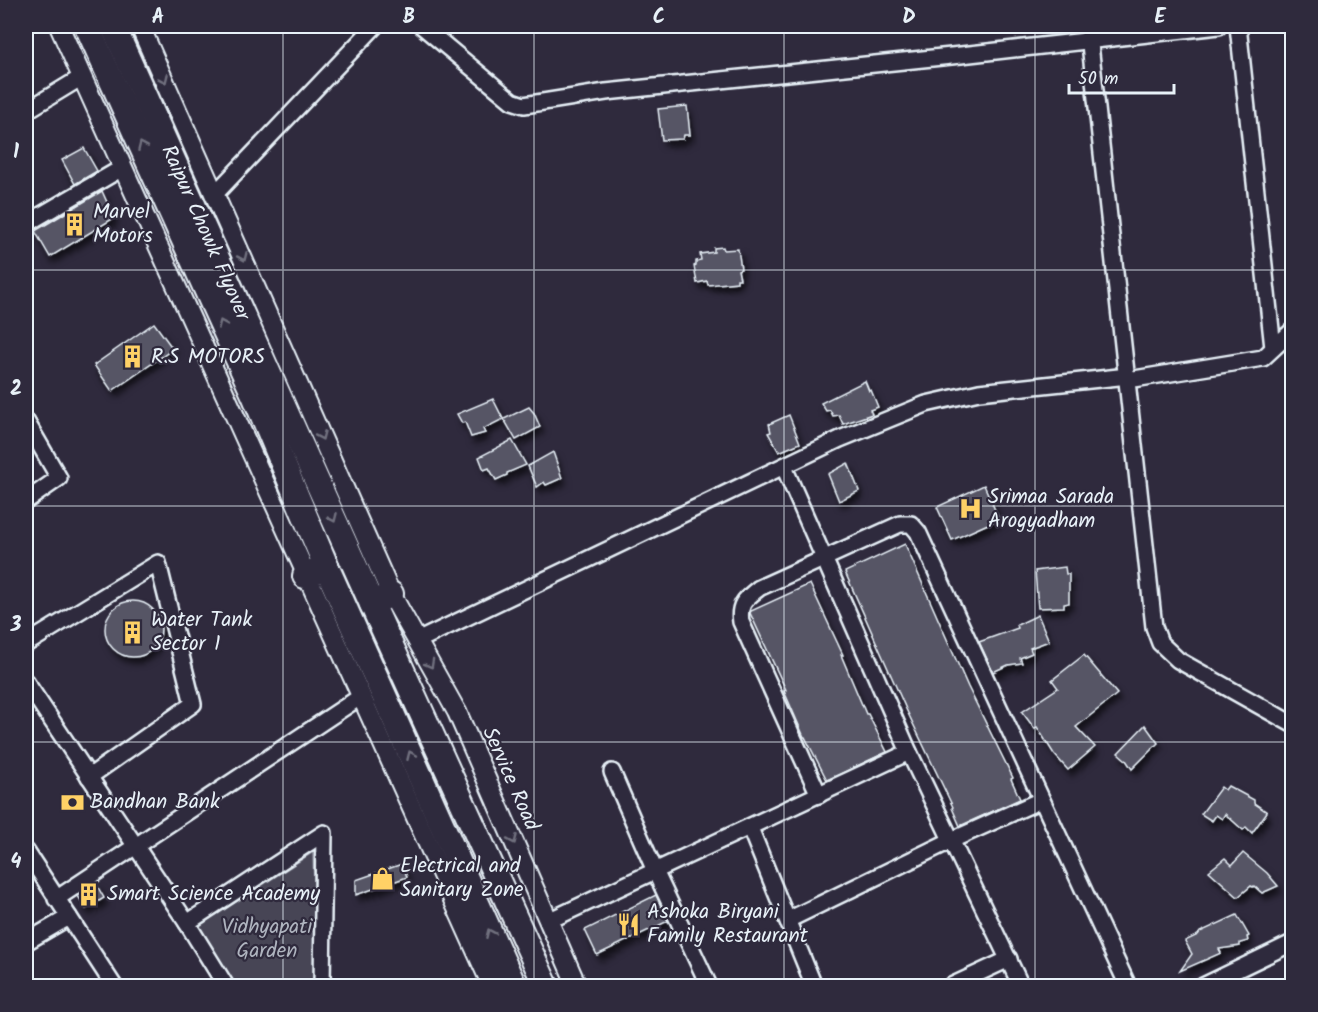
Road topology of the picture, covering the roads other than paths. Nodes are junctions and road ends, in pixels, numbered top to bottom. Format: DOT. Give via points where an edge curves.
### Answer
graph roads {
  1 [pos="58,26"];
  2 [pos="87,26"];
  3 [pos="113,26"];
  4 [pos="140,26"];
  5 [pos="375,26"];
  6 [pos="422,26"];
  7 [pos="1219,26"];
  8 [pos="1238,26"];
  9 [pos="1088,32"];
  10 [pos="82,77"];
  11 [pos="26,111"];
  12 [pos="122,168"];
  13 [pos="215,194"];
  14 [pos="26,224"];
  15 [pos="1293,331"];
  16 [pos="1273,348"];
  17 [pos="1128,378"];
  18 [pos="265,392"];
  19 [pos="26,421"];
  20 [pos="784,467"];
  21 [pos="26,501"];
  22 [pos="824,557"];
  23 [pos="316,571"];
  24 [pos="381,599"];
  25 [pos="417,641"];
  26 [pos="26,644"];
  27 [pos="26,682"];
  28 [pos="360,697"];
  29 [pos="1293,724"];
  30 [pos="909,752"];
  31 [pos="612,772"];
  32 [pos="89,777"];
  33 [pos="819,795"];
  34 [pos="1041,800"];
  35 [pos="750,828"];
  36 [pos="952,840"];
  37 [pos="135,845"];
  38 [pos="26,851"];
  39 [pos="655,871"];
  40 [pos="56,899"];
  41 [pos="69,916"];
  42 [pos="788,920"];
  43 [pos="548,921"];
  44 [pos="187,923"];
  45 [pos="26,942"];
  46 [pos="1293,943"];
  47 [pos="1008,959"];
  48 [pos="114,987"];
  49 [pos="226,987"];
  50 [pos="322,987"];
  51 [pos="492,987"];
  52 [pos="514,987"];
  53 [pos="546,987"];
  54 [pos="577,987"];
  55 [pos="709,987"];
  56 [pos="814,987"];
  57 [pos="951,987"];
  58 [pos="1021,987"];
  59 [pos="1128,987"];
  60 [pos="1203,987"];
  1 -- 10 [label="street"];
  18 -- 2 [label="highway, Raipur Chowk Flyover, one-way"];
  3 -- 18 [label="highway, Raipur Chowk Flyover"];
  4 -- 13 [label="street, Service Road, one-way"];
  5 -- 13 [label="street"];
  6 -- 9 [label="street" via="512,101 524,105 606,92 961,55"];
  7 -- 9 [label="street"];
  8 -- 16 [label="street"];
  9 -- 17 [label="street"];
  10 -- 11 [label="street"];
  10 -- 12 [label="street"];
  12 -- 14 [label="street"];
  12 -- 23 [label="street"];
  13 -- 24 [label="street, Service Road, one-way"];
  15 -- 16 [label="street"];
  16 -- 17 [label="street" via="1263,358 1249,362"];
  17 -- 20 [label="street" via="979,392 926,404"];
  17 -- 29 [label="street" via="1154,627 1160,643 1178,660"];
  18 -- 23 [label="highway, Raipur Chowk Flyover"];
  18 -- 24 [label="highway, Raipur Chowk Flyover, one-way"];
  19 -- 21 [label="street" via="59,478"];
  20 -- 22 [label="street"];
  20 -- 25 [label="street"];
  22 -- 30 [label="street"];
  22 -- 33 [label="street" via="759,588 744,601 740,611 741,622"];
  22 -- 34 [label="street" via="900,524 911,524"];
  23 -- 28 [label="street"];
  52 -- 23 [label="highway, Raipur Chowk Flyover, one-way"];
  24 -- 25 [label="street, Service Road"];
  24 -- 53 [label="highway, Raipur Chowk Flyover"];
  25 -- 43 [label="street, Service Road, one-way" via="457,712"];
  26 -- 32 [label="street" via="158,563 193,704"];
  27 -- 32 [label="street"];
  28 -- 37 [label="street"];
  28 -- 51 [label="street"];
  30 -- 33 [label="street"];
  30 -- 36 [label="street"];
  31 -- 39 [label="street"];
  32 -- 37 [label="street"];
  33 -- 35 [label="street"];
  34 -- 36 [label="street"];
  34 -- 59 [label="street"];
  35 -- 39 [label="street"];
  35 -- 42 [label="street"];
  36 -- 42 [label="street"];
  36 -- 47 [label="street"];
  37 -- 40 [label="street"];
  37 -- 44 [label="street"];
  38 -- 40 [label="street"];
  39 -- 43 [label="street"];
  39 -- 55 [label="street"];
  40 -- 41 [label="street"];
  41 -- 45 [label="street"];
  41 -- 48 [label="street"];
  42 -- 56 [label="street"];
  43 -- 54 [label="street, Service Road"];
  44 -- 49 [label="street"];
  44 -- 50 [label="street" via="324,833"];
  46 -- 60 [label="street"];
  47 -- 57 [label="street"];
  47 -- 58 [label="street"];
}
